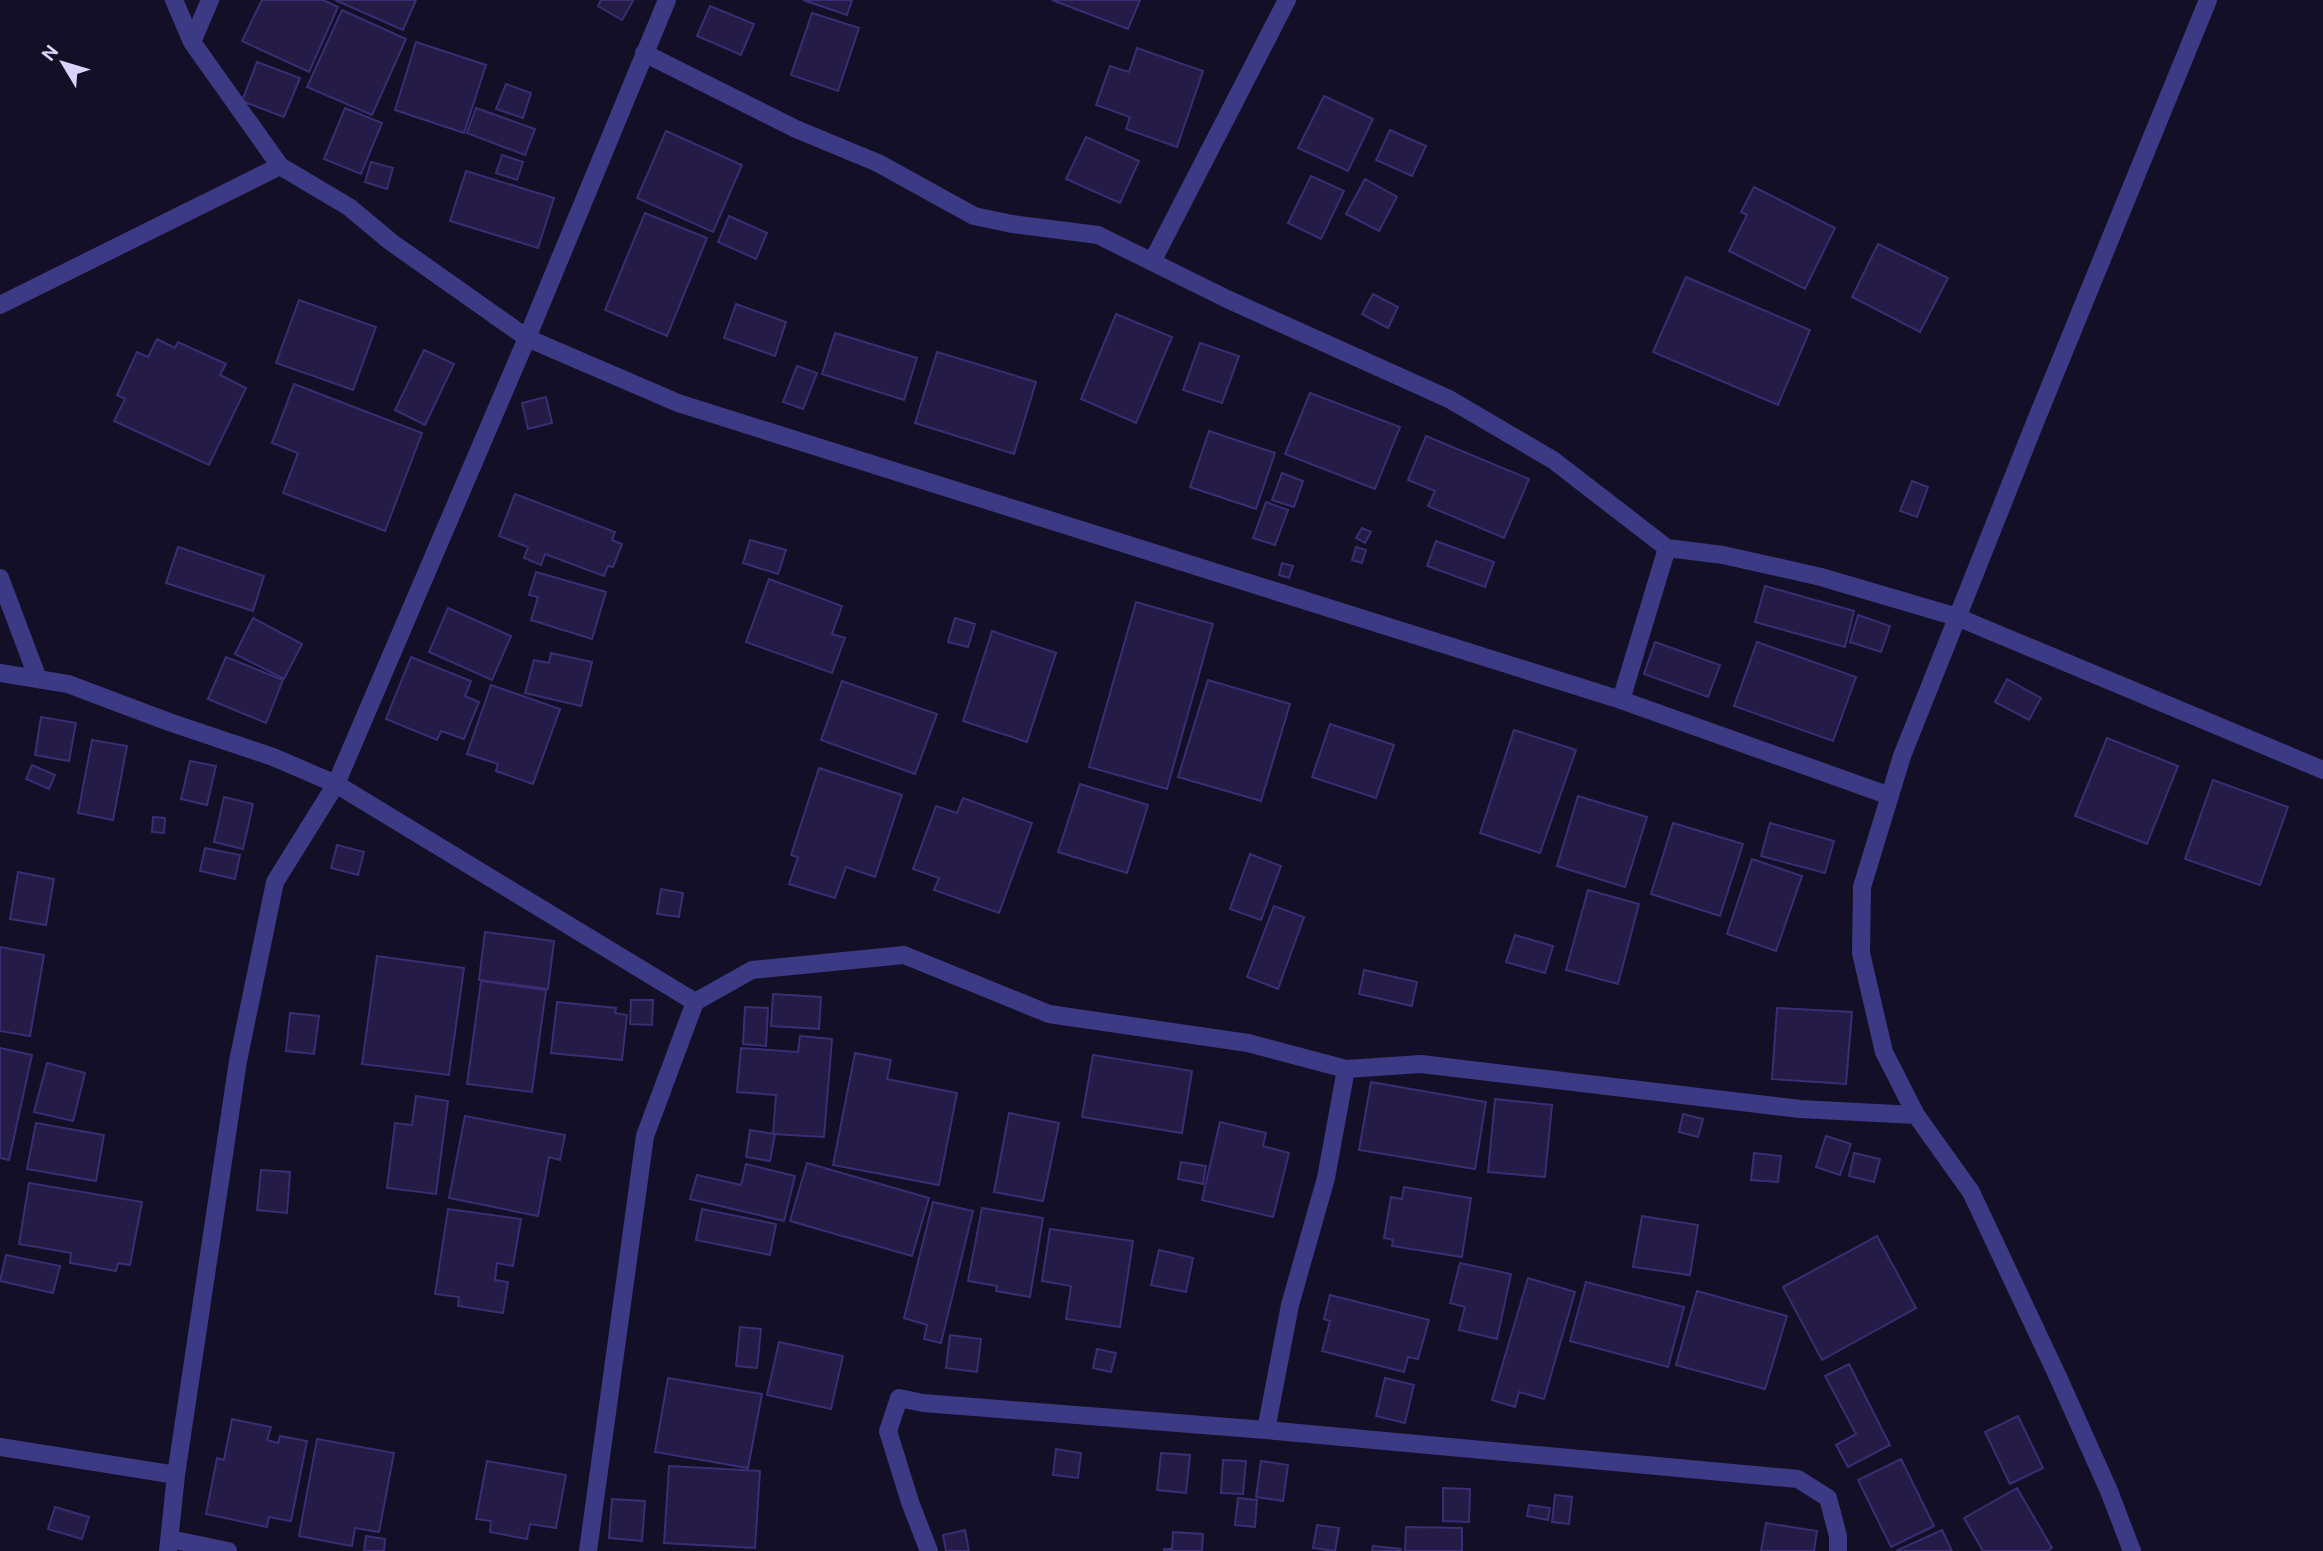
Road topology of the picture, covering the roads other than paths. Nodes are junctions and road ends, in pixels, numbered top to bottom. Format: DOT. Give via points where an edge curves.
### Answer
graph roads {
  1 [pos="174,0"];
  2 [pos="211,0"];
  3 [pos="667,0"];
  4 [pos="1287,0"];
  5 [pos="2208,0"];
  6 [pos="192,42"];
  7 [pos="644,53"];
  8 [pos="280,166"];
  9 [pos="1153,262"];
  10 [pos="0,305"];
  11 [pos="527,338"];
  12 [pos="1667,548"];
  13 [pos="0,578"];
  14 [pos="1957,617"];
  15 [pos="0,673"];
  16 [pos="38,679"];
  17 [pos="1621,700"];
  18 [pos="2323,770"];
  19 [pos="337,783"];
  20 [pos="1890,796"];
  21 [pos="695,1002"];
  22 [pos="1346,1069"];
  23 [pos="1916,1115"];
  24 [pos="1266,1430"];
  25 [pos="0,1447"];
  26 [pos="176,1475"];
  27 [pos="169,1545"];
  28 [pos="228,1551"];
  29 [pos="588,1551"];
  30 [pos="929,1551"];
  31 [pos="1838,1551"];
  32 [pos="2132,1551"];
  1 -- 6 [label="street"];
  2 -- 6 [label="street"];
  3 -- 7 [label="street"];
  4 -- 9 [label="street"];
  5 -- 14 [label="street"];
  6 -- 8 [label="street"];
  7 -- 9 [label="street" via="796,129 878,163 974,216 1098,235"];
  7 -- 11 [label="street"];
  8 -- 10 [label="street"];
  8 -- 11 [label="street" via="349,207"];
  9 -- 12 [label="street" via="1449,399 1553,460"];
  11 -- 17 [label="street" via="678,403"];
  11 -- 19 [label="street"];
  12 -- 14 [label="street" via="1821,577"];
  12 -- 17 [label="street"];
  13 -- 16 [label="street"];
  14 -- 18 [label="street"];
  14 -- 20 [label="street"];
  15 -- 16 [label="street"];
  16 -- 19 [label="street" via="68,684"];
  17 -- 20 [label="street"];
  19 -- 21 [label="street"];
  19 -- 26 [label="street" via="275,882 238,1061"];
  20 -- 23 [label="street" via="1862,887 1861,953 1884,1052"];
  21 -- 22 [label="street" via="752,970 904,955 1049,1014 1248,1042"];
  21 -- 29 [label="street" via="645,1136"];
  22 -- 23 [label="street" via="1420,1064 1800,1109"];
  22 -- 24 [label="street" via="1326,1178 1290,1305"];
  23 -- 32 [label="street" via="1971,1192 2058,1377"];
  24 -- 30 [label="street" via="899,1398 888,1431"];
  24 -- 31 [label="street" via="1798,1479 1828,1498 1839,1535"];
  25 -- 26 [label="street"];
  26 -- 27 [label="street"];
  27 -- 28 [label="street"];
}
